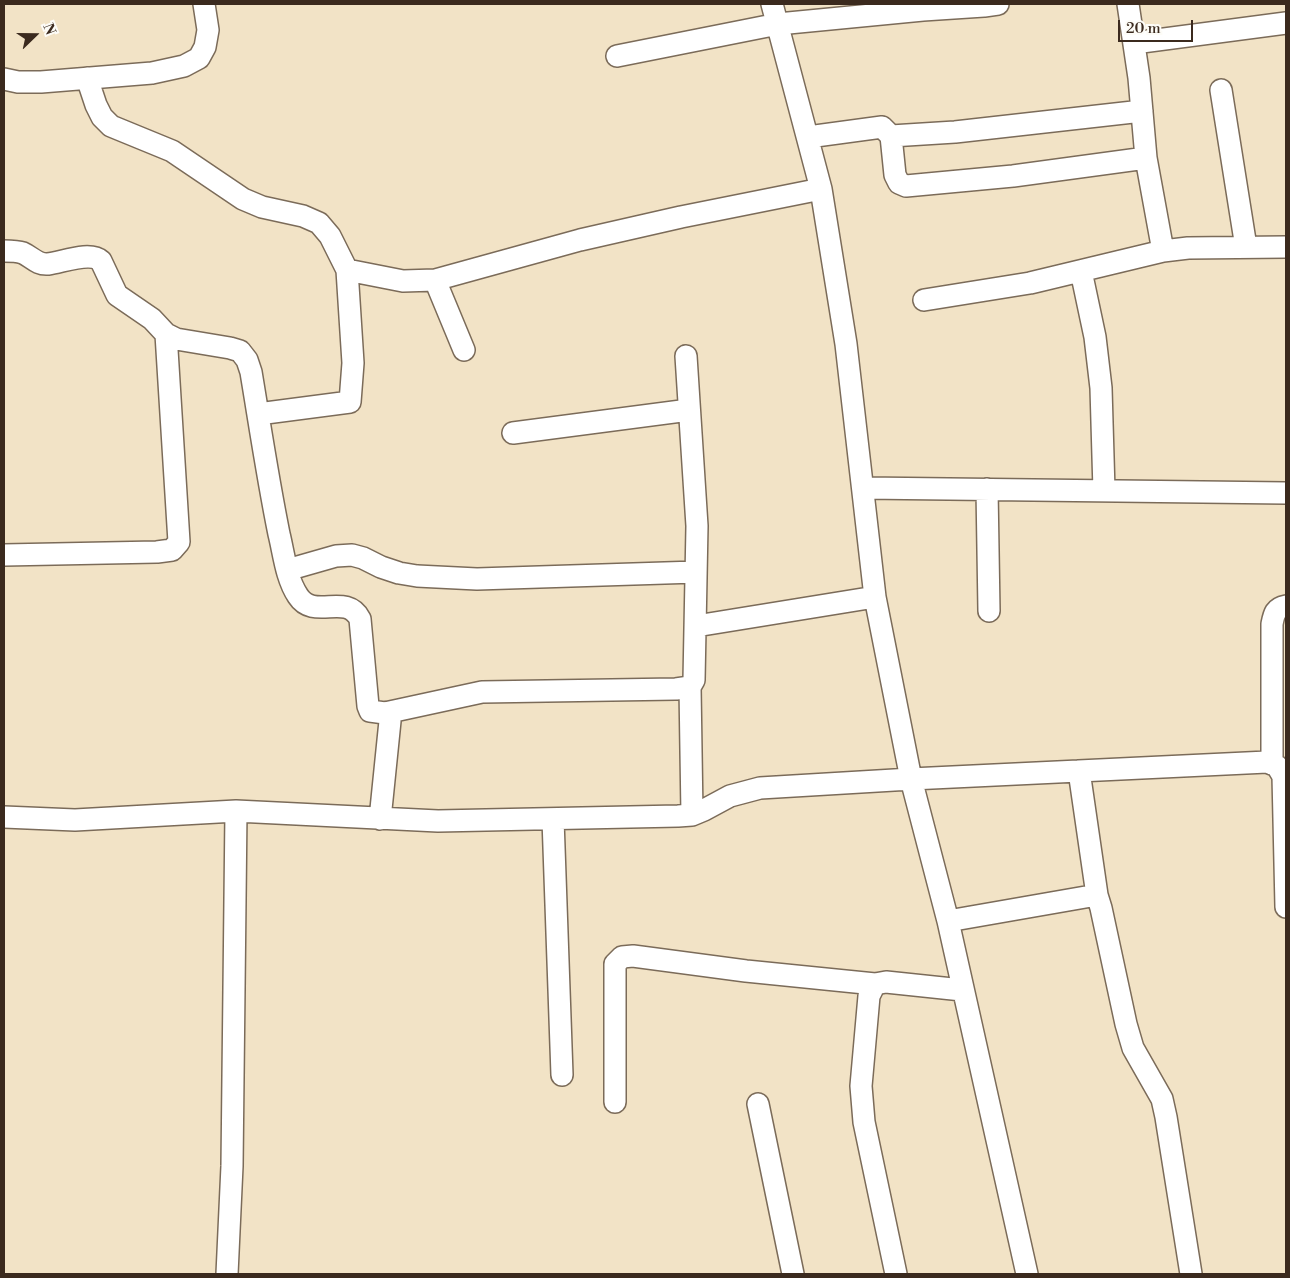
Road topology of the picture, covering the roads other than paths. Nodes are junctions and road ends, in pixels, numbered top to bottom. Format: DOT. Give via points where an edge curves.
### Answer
graph roads {
  1 [pos="204,4"];
  2 [pos="772,4"];
  3 [pos="998,4"];
  4 [pos="1128,4"];
  5 [pos="1286,23"];
  6 [pos="778,24"];
  7 [pos="1134,42"];
  8 [pos="617,56"];
  9 [pos="4,78"];
  10 [pos="86,78"];
  11 [pos="1221,90"];
  12 [pos="1142,111"];
  13 [pos="891,136"];
  14 [pos="808,137"];
  15 [pos="1146,158"];
  16 [pos="821,190"];
  17 [pos="1246,247"];
  18 [pos="1286,247"];
  19 [pos="4,251"];
  20 [pos="1162,251"];
  21 [pos="347,270"];
  22 [pos="1081,271"];
  23 [pos="435,280"];
  24 [pos="924,300"];
  25 [pos="166,334"];
  26 [pos="464,350"];
  27 [pos="686,356"];
  28 [pos="689,410"];
  29 [pos="258,414"];
  30 [pos="513,434"];
  31 [pos="864,488"];
  32 [pos="987,489"];
  33 [pos="1104,491"];
  34 [pos="1286,493"];
  35 [pos="4,555"];
  36 [pos="287,570"];
  37 [pos="696,572"];
  38 [pos="875,597"];
  39 [pos="1286,606"];
  40 [pos="989,610"];
  41 [pos="696,626"];
  42 [pos="690,687"];
  43 [pos="385,713"];
  44 [pos="1272,764"];
  45 [pos="1079,771"];
  46 [pos="911,779"];
  47 [pos="236,811"];
  48 [pos="692,814"];
  49 [pos="4,817"];
  50 [pos="380,819"];
  51 [pos="553,819"];
  52 [pos="1097,896"];
  53 [pos="1286,907"];
  54 [pos="948,921"];
  55 [pos="875,984"];
  56 [pos="962,990"];
  57 [pos="562,1075"];
  58 [pos="615,1102"];
  59 [pos="758,1104"];
  60 [pos="227,1274"];
  61 [pos="793,1274"];
  62 [pos="896,1274"];
  63 [pos="1026,1274"];
  64 [pos="1191,1274"];
  1 -- 10 [label="street" via="208,30 199,58 184,66 152,73"];
  2 -- 6 [label="street"];
  3 -- 6 [label="street"];
  4 -- 7 [label="street"];
  5 -- 7 [label="street"];
  6 -- 8 [label="street"];
  6 -- 14 [label="street"];
  7 -- 12 [label="street"];
  9 -- 10 [label="street" via="18,82"];
  10 -- 21 [label="street" via="102,117 111,126 172,151 243,199 262,207 303,216 318,224 330,236"];
  11 -- 17 [label="street"];
  12 -- 13 [label="street"];
  12 -- 15 [label="street"];
  13 -- 14 [label="street" via="882,127"];
  13 -- 15 [label="street" via="895,175 899,183 906,186"];
  14 -- 16 [label="street"];
  15 -- 20 [label="street"];
  16 -- 23 [label="street" via="580,240"];
  16 -- 31 [label="street" via="846,344"];
  17 -- 18 [label="street"];
  17 -- 20 [label="street"];
  19 -- 25 [label="street" via="24,253 45,264 97,257 102,261 117,295 152,319"];
  20 -- 22 [label="street"];
  21 -- 23 [label="street" via="403,280"];
  21 -- 29 [label="street" via="352,363 350,402"];
  22 -- 24 [label="street" via="1030,283"];
  22 -- 33 [label="street" via="1102,388"];
  23 -- 26 [label="street"];
  25 -- 29 [label="street" via="176,339 240,351 251,372"];
  25 -- 35 [label="street" via="179,542 172,550 157,552"];
  27 -- 28 [label="street"];
  28 -- 30 [label="street"];
  28 -- 37 [label="street" via="697,526"];
  29 -- 36 [label="street"];
  31 -- 32 [label="street"];
  31 -- 38 [label="street"];
  32 -- 33 [label="street"];
  32 -- 40 [label="street"];
  33 -- 34 [label="street"];
  36 -- 37 [label="street" via="336,556 352,555 399,573 477,579"];
  36 -- 43 [label="street" via="297,595 310,607 349,607 356,611 360,619 368,706 370,711"];
  37 -- 41 [label="street"];
  38 -- 41 [label="street"];
  38 -- 46 [label="street"];
  39 -- 44 [label="street" via="1275,611 1272,624"];
  41 -- 42 [label="street" via="694,680"];
  42 -- 43 [label="street" via="482,692"];
  42 -- 48 [label="street"];
  43 -- 50 [label="street" via="390,721"];
  44 -- 45 [label="street"];
  44 -- 53 [label="street" via="1283,776"];
  45 -- 46 [label="street"];
  45 -- 52 [label="street"];
  46 -- 48 [label="street" via="760,788 730,796"];
  46 -- 54 [label="street"];
  47 -- 49 [label="street" via="74,820"];
  47 -- 50 [label="street"];
  47 -- 60 [label="street" via="232,1166"];
  48 -- 51 [label="street"];
  50 -- 51 [label="street"];
  51 -- 57 [label="street"];
  52 -- 54 [label="street"];
  52 -- 64 [label="street" via="1133,1048 1162,1099"];
  54 -- 56 [label="street"];
  55 -- 56 [label="street" via="886,982"];
  55 -- 58 [label="street" via="622,957 615,964"];
  55 -- 62 [label="street" via="869,996 861,1086 864,1122"];
  56 -- 63 [label="street"];
  59 -- 61 [label="street"];
}
